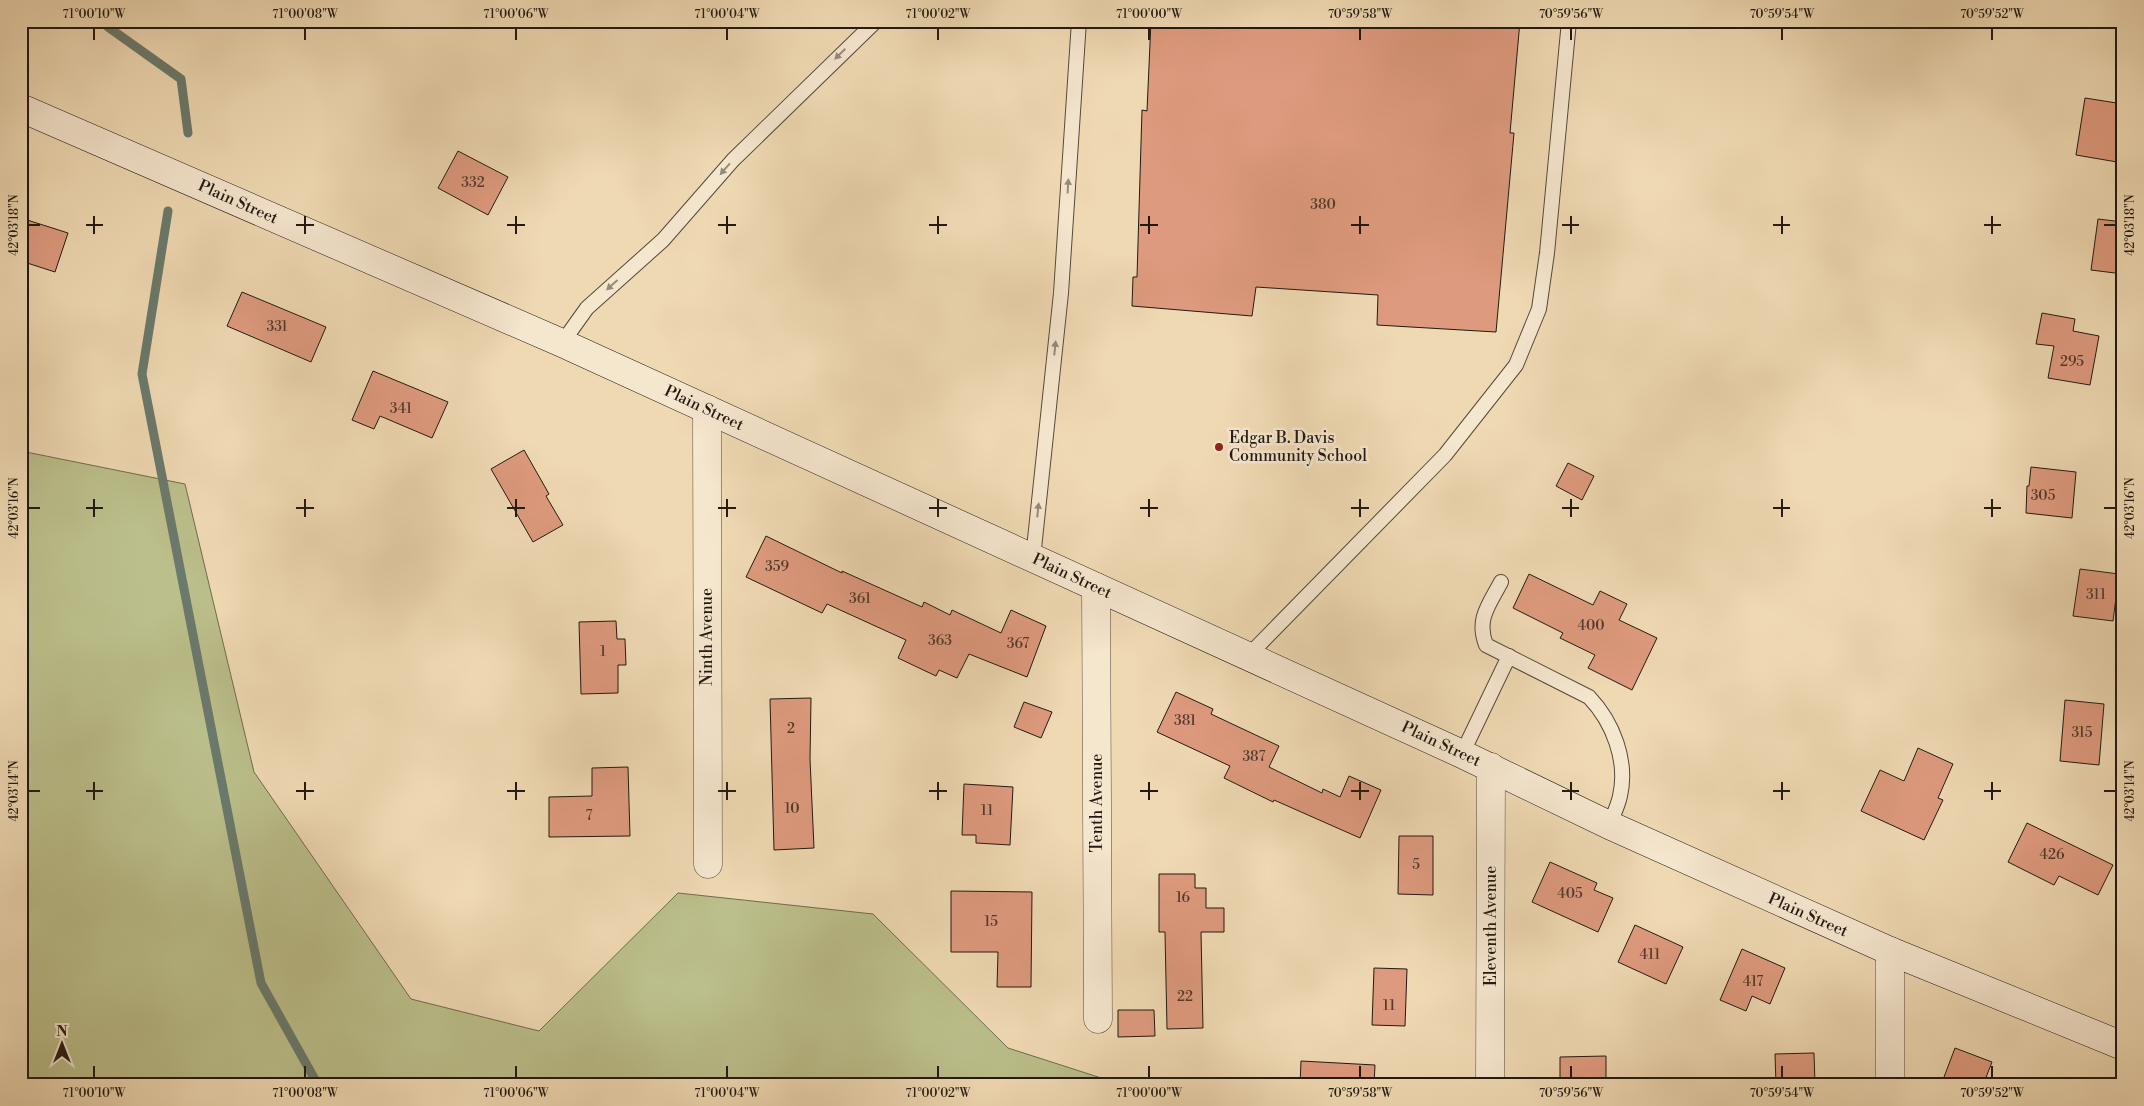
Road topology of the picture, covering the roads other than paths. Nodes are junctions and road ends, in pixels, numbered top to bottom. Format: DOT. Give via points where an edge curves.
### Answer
graph roads {
  1 [pos="876,21"];
  2 [pos="1568,21"];
  3 [pos="1078,26"];
  4 [pos="21,108"];
  5 [pos="562,343"];
  6 [pos="707,409"];
  7 [pos="1033,558"];
  8 [pos="1501,582"];
  9 [pos="1096,587"];
  10 [pos="1248,656"];
  11 [pos="1509,656"];
  12 [pos="1462,754"];
  13 [pos="1491,767"];
  14 [pos="1609,825"];
  15 [pos="708,864"];
  16 [pos="1890,951"];
  17 [pos="1098,1019"];
  18 [pos="2123,1046"];
  19 [pos="1490,1085"];
  20 [pos="1890,1085"];
  1 -- 5 [label="lane, one-way" via="733,160 662,240 587,308"];
  2 -- 10 [label="lane" via="1539,308 1516,365 1445,455"];
  7 -- 3 [label="lane, one-way" via="1061,293"];
  4 -- 5 [label="main road, Plain Street"];
  5 -- 6 [label="main road, Plain Street"];
  6 -- 7 [label="main road, Plain Street"];
  6 -- 15 [label="main road, Ninth Avenue"];
  7 -- 9 [label="main road, Plain Street"];
  8 -- 11 [label="lane" via="1481,622 1481,632 1486,645"];
  9 -- 10 [label="main road, Plain Street"];
  9 -- 17 [label="main road, Tenth Avenue"];
  10 -- 12 [label="main road, Plain Street"];
  11 -- 12 [label="lane"];
  11 -- 14 [label="lane" via="1589,697 1612,728 1622,774 1620,796"];
  12 -- 13 [label="main road, Plain Street"];
  13 -- 14 [label="main road, Plain Street"];
  13 -- 19 [label="main road, Eleventh Avenue"];
  14 -- 16 [label="main road, Plain Street"];
  16 -- 18 [label="main road, Plain Street"];
  16 -- 20 [label="main road"];
}
